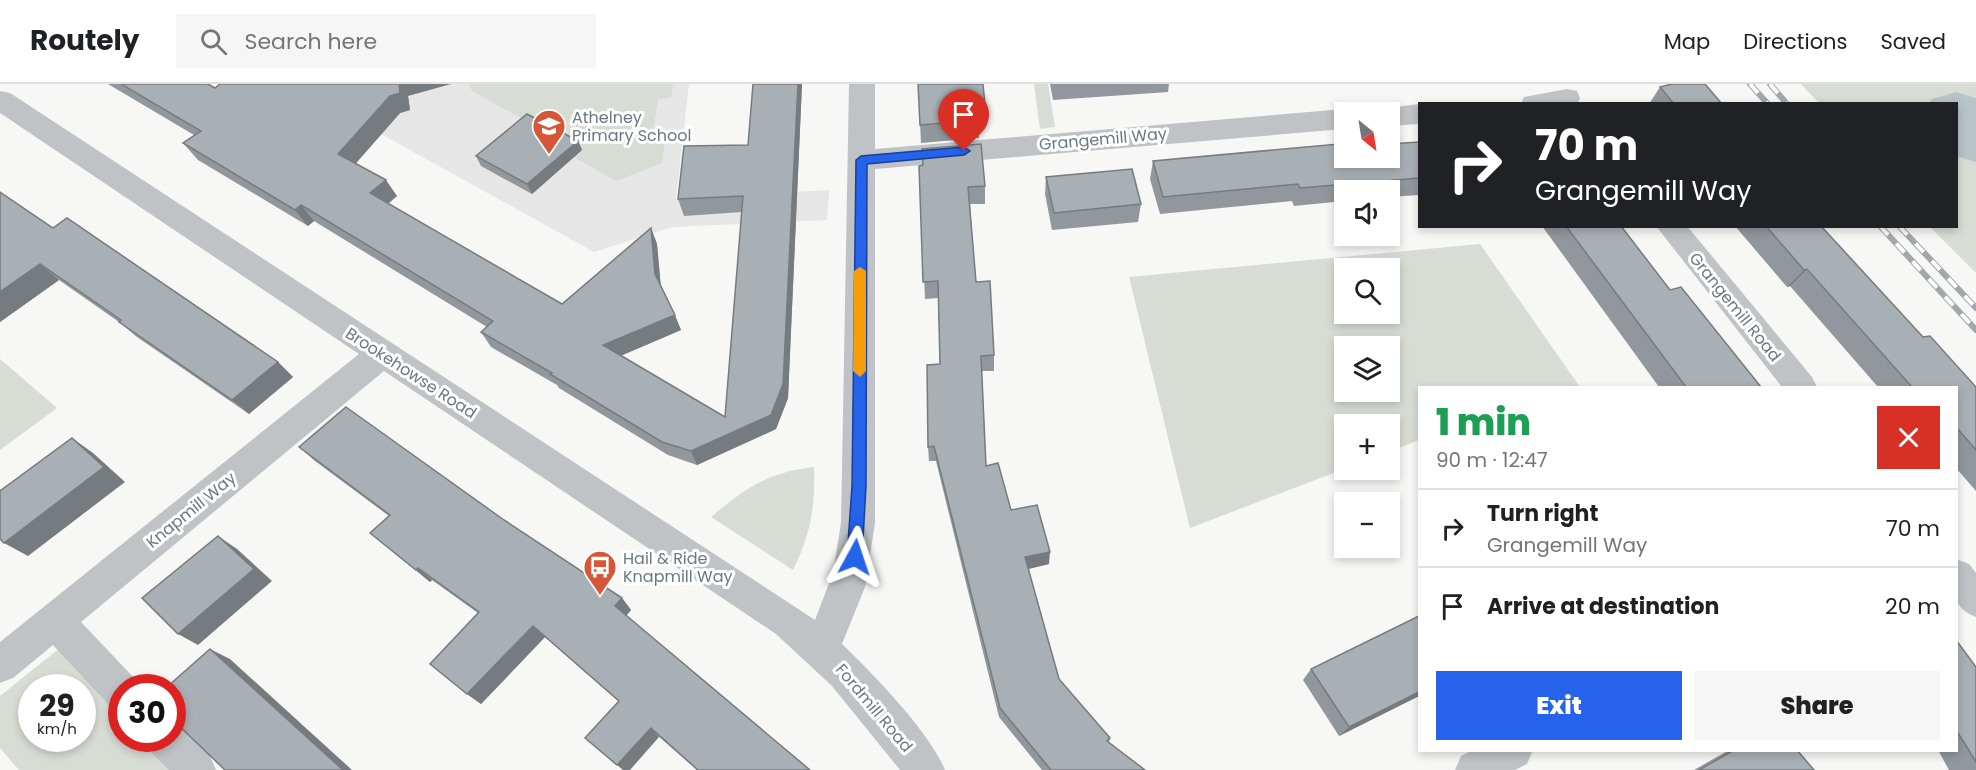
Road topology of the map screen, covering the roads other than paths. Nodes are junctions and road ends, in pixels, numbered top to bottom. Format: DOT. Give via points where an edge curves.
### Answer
graph roads {
  1 [pos="862,84"];
  2 [pos="1566,95"];
  3 [pos="0,100"];
  4 [pos="1541,102"];
  5 [pos="1418,114"];
  6 [pos="1400,115"];
  7 [pos="1334,120"];
  8 [pos="861,160"];
  9 [pos="1672,228"];
  10 [pos="381,354"];
  11 [pos="1800,386"];
  12 [pos="1958,578"];
  13 [pos="1976,600"];
  14 [pos="55,621"];
  15 [pos="821,647"];
  16 [pos="0,665"];
  17 [pos="108,677"];
  18 [pos="179,752"];
  19 [pos="1509,752"];
  20 [pos="196,770"];
  21 [pos="925,770"];
  22 [pos="1475,770"];
  1 -- 8 [label="street"];
  2 -- 4 [label="street"];
  3 -- 10 [label="street, Brookehowse Road"];
  5 -- 6 [label="street"];
  7 -- 8 [label="street, Grangemill Way"];
  8 -- 15 [label="street" via="858,523 848,589"];
  9 -- 11 [label="street, Grangemill Road"];
  10 -- 14 [label="street, Knapmill Way"];
  10 -- 15 [label="street, Brookehowse Road" via="751,595"];
  12 -- 13 [label="street"];
  14 -- 16 [label="street, Knapmill Way"];
  14 -- 17 [label="street"];
  15 -- 21 [label="street, Fordmill Road" via="865,693"];
  18 -- 20 [label="street"];
  19 -- 22 [label="street"];
}
